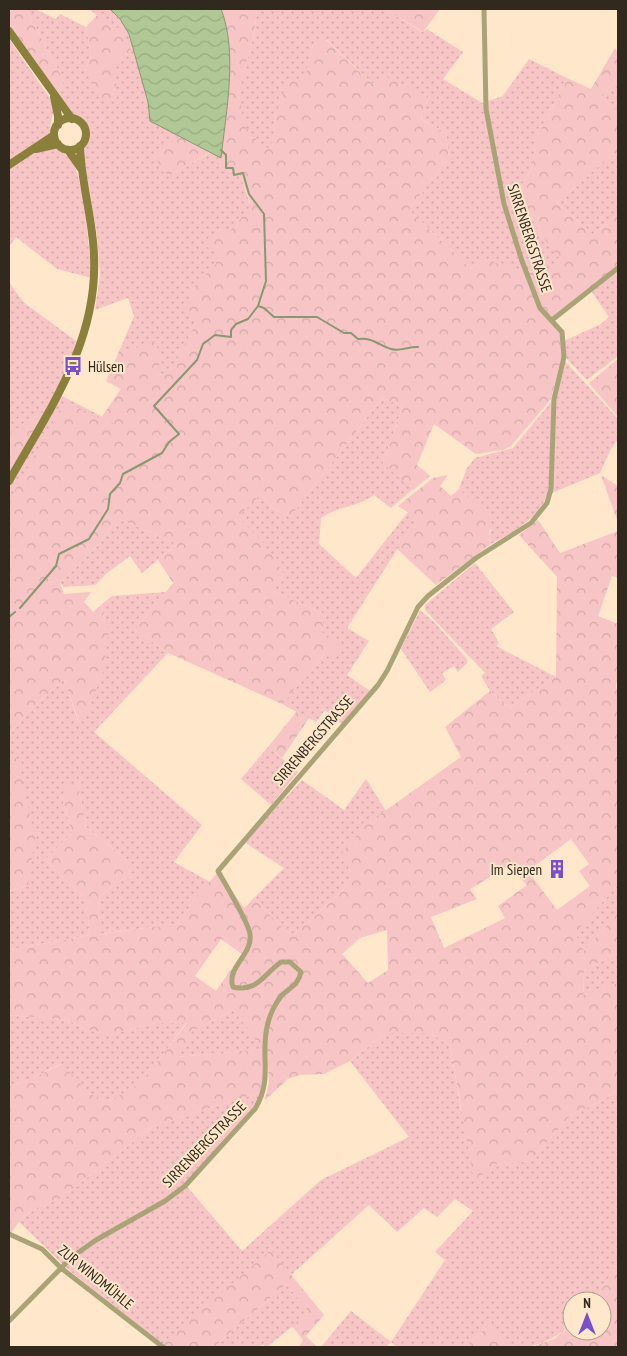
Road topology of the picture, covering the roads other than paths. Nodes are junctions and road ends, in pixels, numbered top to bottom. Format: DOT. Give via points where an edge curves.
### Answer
graph roads {
  1 [pos="484,9"];
  2 [pos="9,31"];
  3 [pos="53,96"];
  4 [pos="72,119"];
  5 [pos="58,124"];
  6 [pos="54,135"];
  7 [pos="58,144"];
  8 [pos="80,146"];
  9 [pos="36,149"];
  10 [pos="68,150"];
  11 [pos="9,165"];
  12 [pos="82,170"];
  13 [pos="618,268"];
  14 [pos="552,320"];
  15 [pos="9,481"];
  16 [pos="9,1234"];
  17 [pos="61,1268"];
  18 [pos="9,1321"];
  19 [pos="164,1347"];
  1 -- 14 [label="street, SIRRENBERGSTRASSE" via="486,108 504,204 540,308"];
  2 -- 3 [label="main road"];
  3 -- 4 [label="main road"];
  3 -- 5 [label="main road"];
  4 -- 5 [label="main road"];
  4 -- 8 [label="main road" via="79,121 85,130 85,140"];
  5 -- 6 [label="main road"];
  6 -- 7 [label="main road"];
  6 -- 9 [label="main road"];
  7 -- 9 [label="main road"];
  7 -- 10 [label="main road"];
  8 -- 10 [label="main road"];
  8 -- 12 [label="main road"];
  9 -- 11 [label="main road"];
  10 -- 12 [label="main road"];
  12 -- 15 [label="main road" via="94,254 90,316 66,381"];
  13 -- 14 [label="street"];
  14 -- 17 [label="street, SIRRENBERGSTRASSE" via="562,332 564,357 554,398 551,489 547,503 520,532 476,558 418,607 378,685 218,871 250,933 249,946 232,974 233,987 248,988 260,982 281,962 290,962 301,972 299,981 282,996 268,1023 264,1095 185,1186 85,1248"];
  16 -- 17 [label="street, ZUR WINDMÜHLE" via="42,1249"];
  17 -- 18 [label="street, SIRRENBERGSTRASSE"];
  17 -- 19 [label="street, ZUR WINDMÜHLE"];
}
